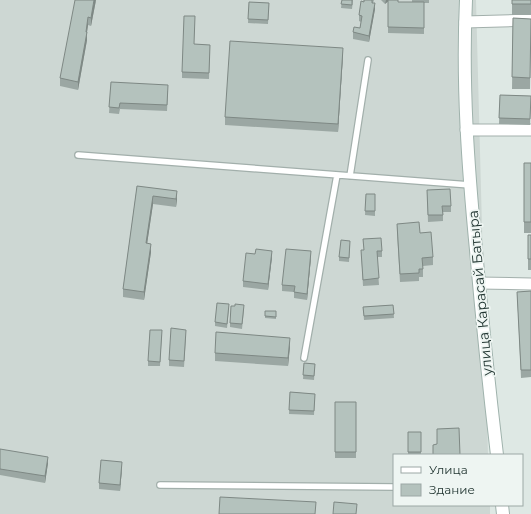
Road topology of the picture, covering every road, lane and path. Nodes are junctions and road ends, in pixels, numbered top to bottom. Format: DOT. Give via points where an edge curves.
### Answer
graph roads {
  1 [pos="466,0"];
  2 [pos="531,20"];
  3 [pos="465,22"];
  4 [pos="368,60"];
  5 [pos="466,130"];
  6 [pos="531,130"];
  7 [pos="78,155"];
  8 [pos="337,175"];
  9 [pos="350,176"];
  10 [pos="470,185"];
  11 [pos="479,283"];
  12 [pos="531,284"];
  13 [pos="304,358"];
  14 [pos="497,454"];
  15 [pos="160,485"];
  16 [pos="393,487"];
  1 -- 3 [label="main road, улица Карасай Батыра"];
  2 -- 3 [label="street"];
  3 -- 5 [label="main road, улица Карасай Батыра"];
  4 -- 9 [label="lane"];
  5 -- 6 [label="street"];
  5 -- 10 [label="main road, улица Карасай Батыра"];
  7 -- 8 [label="lane"];
  8 -- 9 [label="lane"];
  8 -- 13 [label="lane"];
  9 -- 10 [label="lane"];
  10 -- 11 [label="main road, улица Карасай Батыра"];
  11 -- 12 [label="street"];
  11 -- 14 [label="main road, улица Карасай Батыра"];
  15 -- 16 [label="lane"];
}
